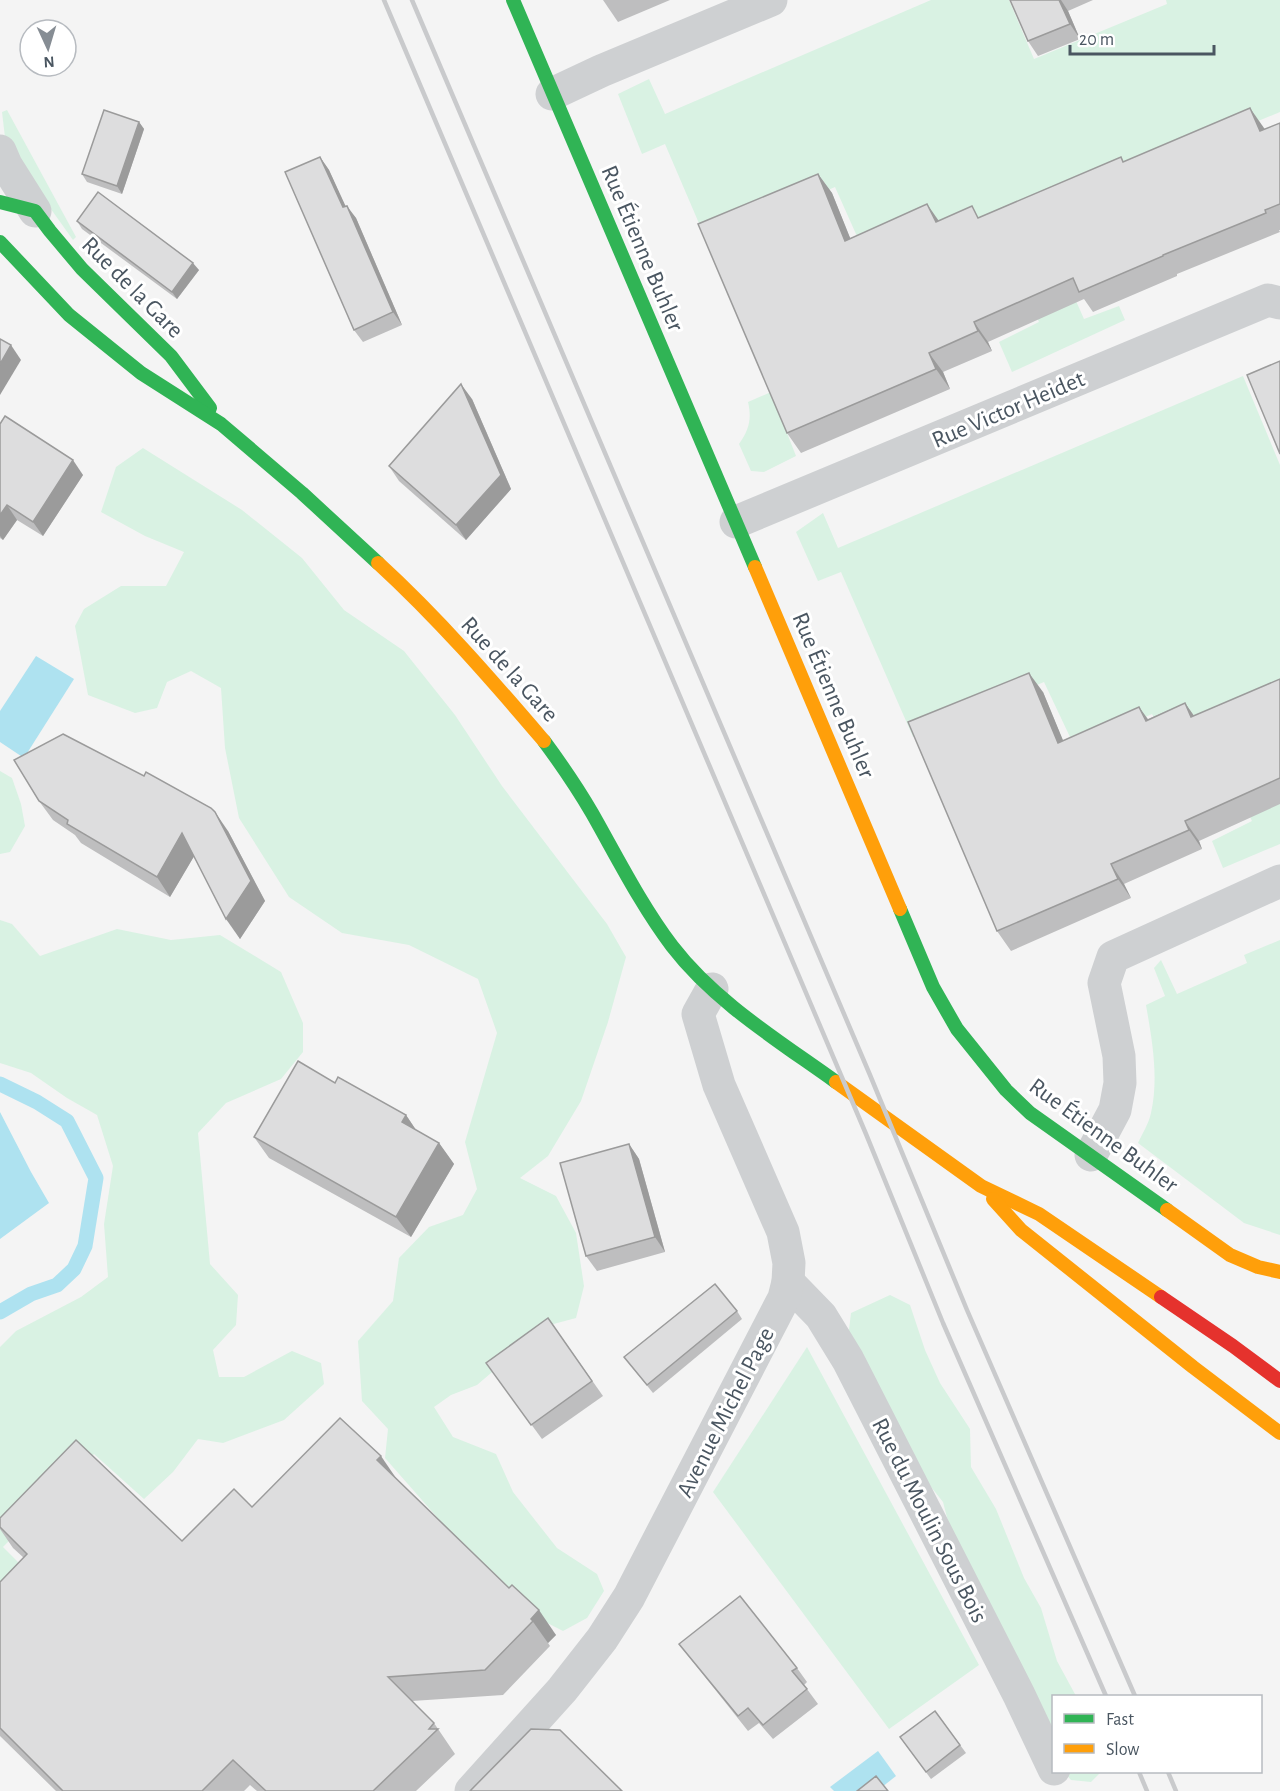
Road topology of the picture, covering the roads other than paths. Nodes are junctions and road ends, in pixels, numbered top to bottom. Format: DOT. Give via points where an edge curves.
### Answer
graph roads {
  1 [pos="513,0"];
  2 [pos="771,0"];
  3 [pos="552,94"];
  4 [pos="0,151"];
  5 [pos="0,202"];
  6 [pos="35,211"];
  7 [pos="0,243"];
  8 [pos="1280,303"];
  9 [pos="221,424"];
  10 [pos="736,522"];
  11 [pos="1280,881"];
  12 [pos="712,988"];
  13 [pos="1091,1155"];
  14 [pos="981,1186"];
  15 [pos="1280,1272"];
  16 [pos="788,1282"];
  17 [pos="1193,1367"];
  18 [pos="1227,1374"];
  19 [pos="1280,1381"];
  20 [pos="1280,1433"];
  21 [pos="1052,1766"];
  22 [pos="1055,1773"];
  23 [pos="471,1791"];
  24 [pos="1064,1791"];
  1 -- 3 [label="street, Rue Étienne Buhler"];
  2 -- 3 [label="street"];
  3 -- 10 [label="street, Rue Étienne Buhler"];
  4 -- 6 [label="street"];
  5 -- 6 [label="street"];
  6 -- 9 [label="street, Rue de la Gare" via="77,264 171,357"];
  7 -- 9 [label="street, Rue de la Gare" via="69,315 102,343"];
  8 -- 10 [label="street, Rue Victor Heidet" via="1268,300"];
  9 -- 12 [label="street, Rue de la Gare" via="417,599 482,668 545,742 672,946"];
  10 -- 13 [label="street, Rue Étienne Buhler" via="937,994 957,1029 1006,1090 1030,1113"];
  11 -- 13 [label="street" via="1113,957 1104,983 1119,1056 1120,1083 1115,1110"];
  12 -- 14 [label="street, Rue de la Gare"];
  12 -- 16 [label="street, Avenue Michel Page" via="698,1014 719,1085 783,1232"];
  13 -- 15 [label="street, Rue Étienne Buhler" via="1230,1255"];
  14 -- 17 [label="street" via="1021,1230"];
  14 -- 19 [label="street" via="1039,1214"];
  16 -- 21 [label="street, Rue du Moulin Sous Bois" via="821,1316 848,1360"];
  16 -- 23 [label="street, Avenue Michel Page" via="761,1343 628,1597 602,1639"];
  17 -- 18 [label="street"];
  17 -- 20 [label="street"];
  22 -- 24 [label="street, Rue du Moulin Sous Bois"];
}
